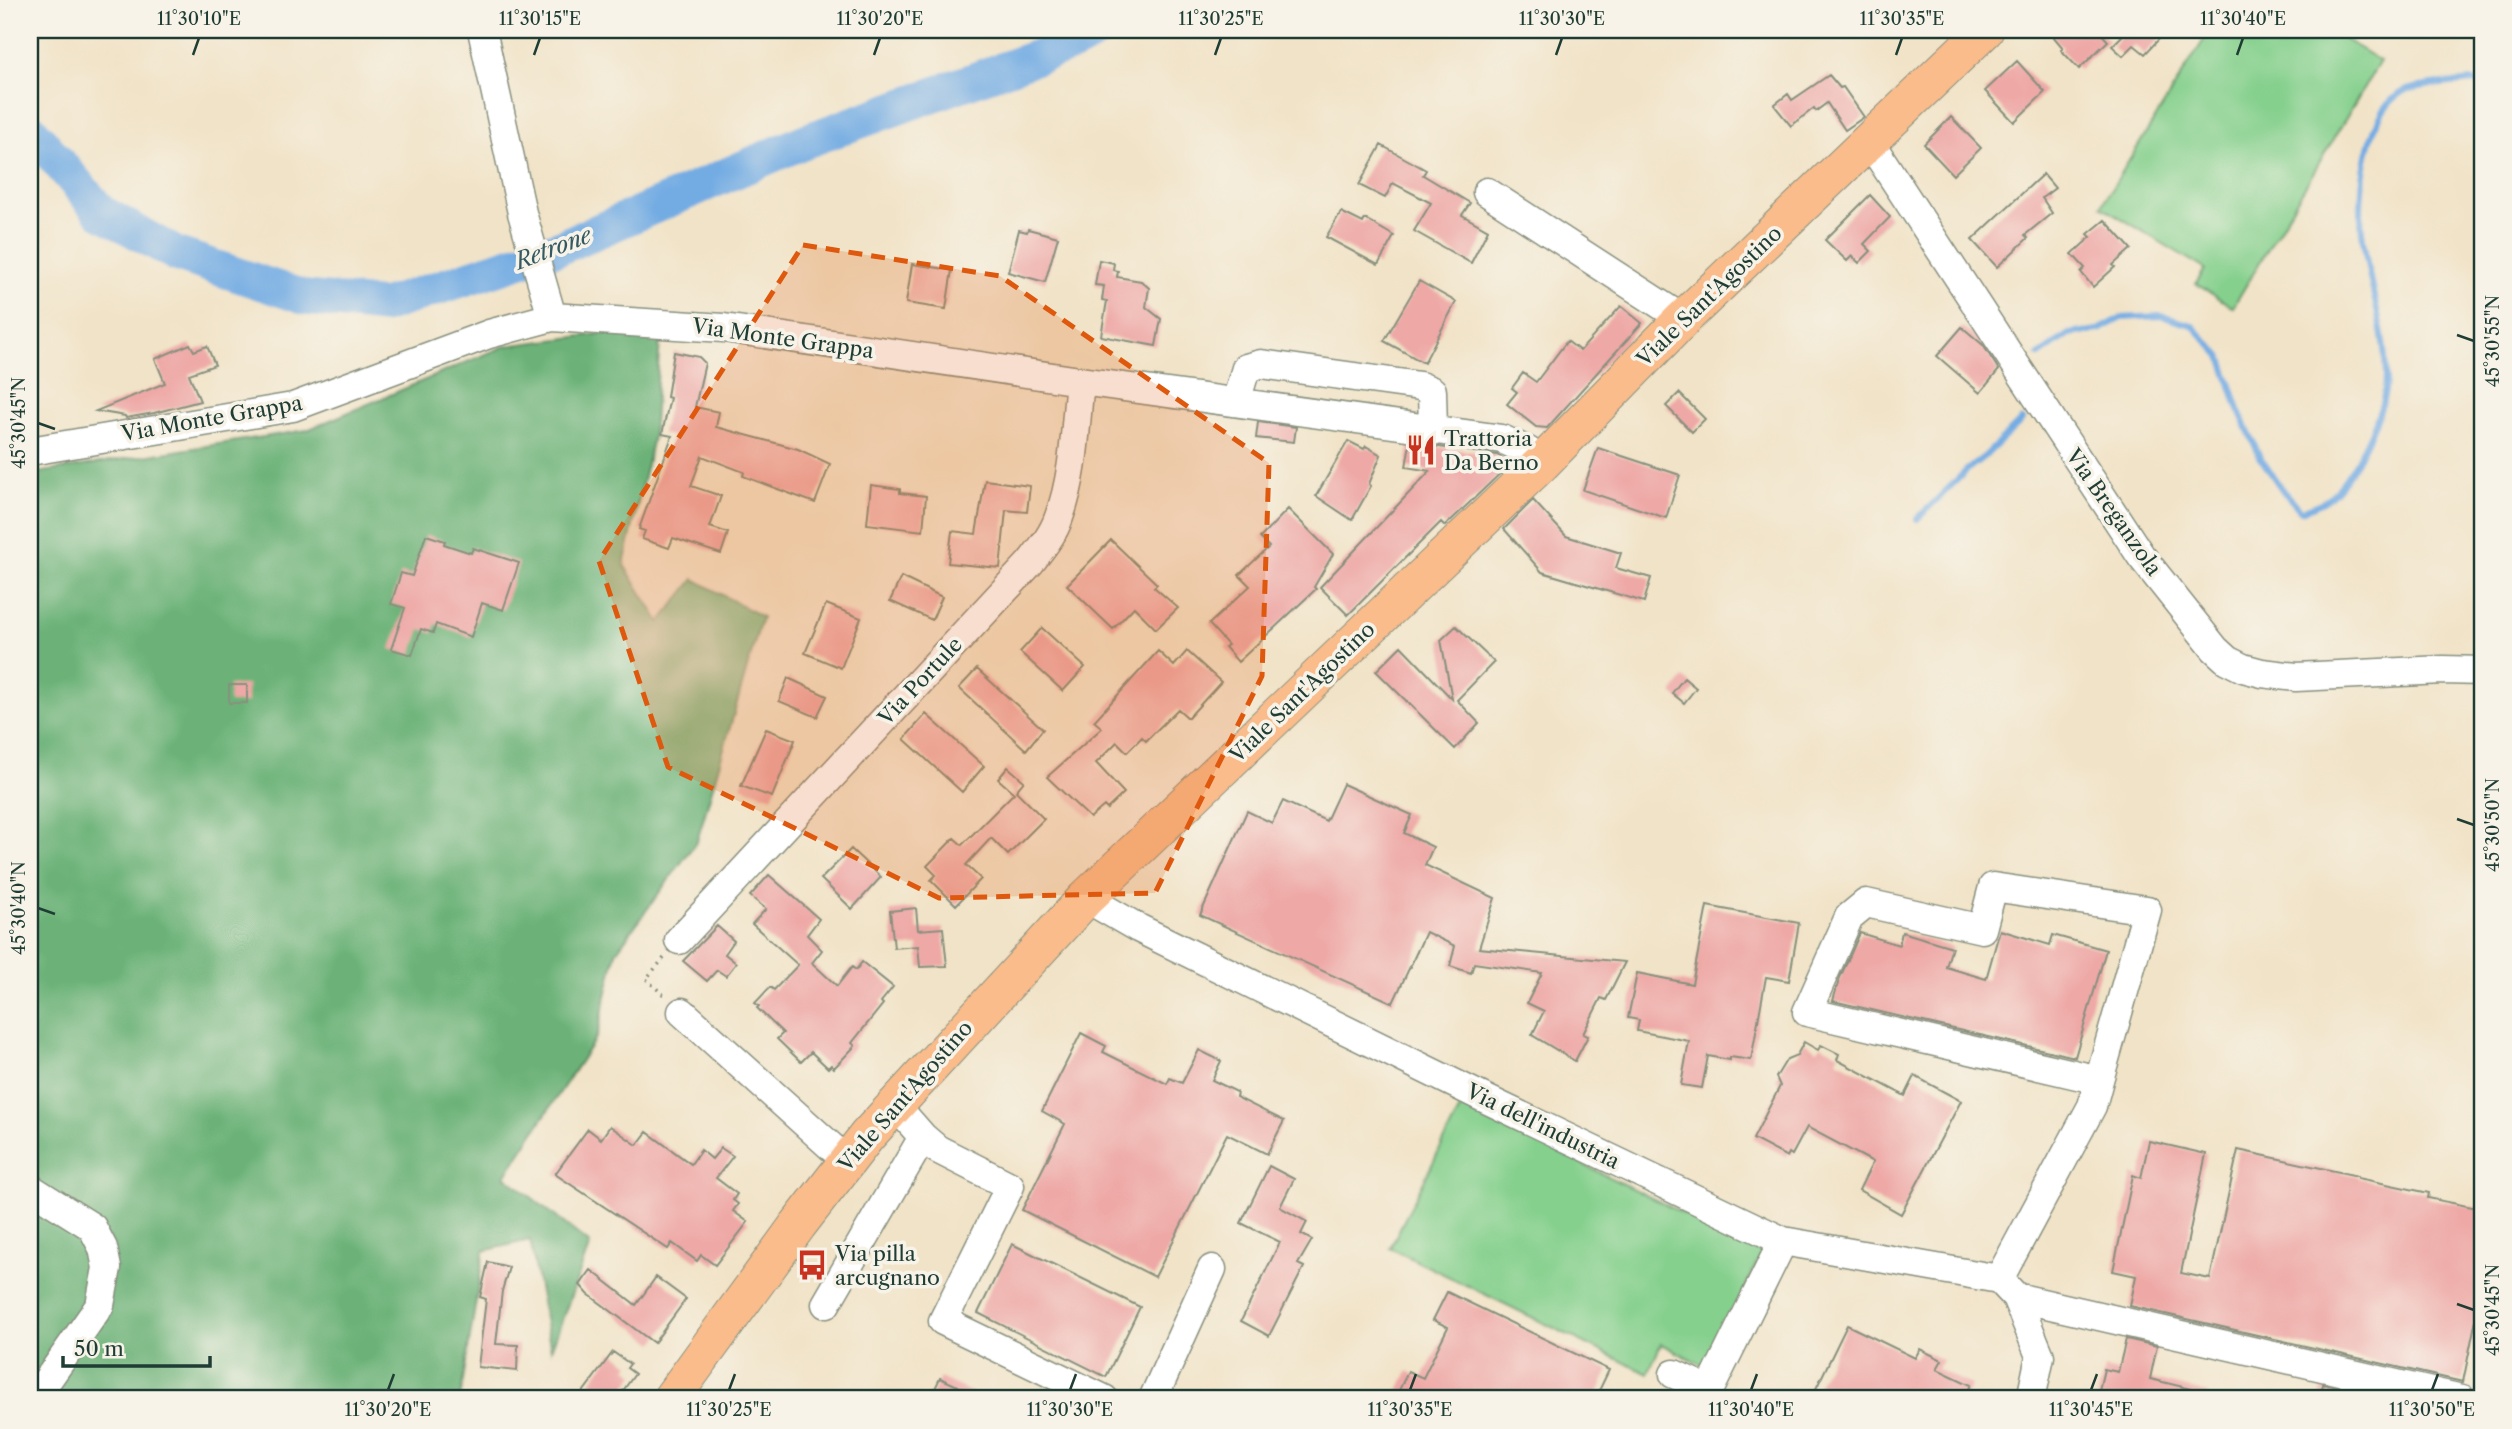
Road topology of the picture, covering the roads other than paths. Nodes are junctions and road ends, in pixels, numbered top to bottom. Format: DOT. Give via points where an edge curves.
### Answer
graph roads {
  1 [pos="482,30"];
  2 [pos="1985,30"];
  3 [pos="1869,141"];
  4 [pos="1487,192"];
  5 [pos="552,317"];
  6 [pos="1684,318"];
  7 [pos="1080,381"];
  8 [pos="1236,402"];
  9 [pos="1433,429"];
  10 [pos="58,445"];
  11 [pos="30,450"];
  12 [pos="30,463"];
  13 [pos="1542,463"];
  14 [pos="2482,671"];
  15 [pos="1086,898"];
  16 [pos="679,940"];
  17 [pos="682,1012"];
  18 [pos="2099,1080"];
  19 [pos="895,1105"];
  20 [pos="923,1138"];
  21 [pos="847,1161"];
  22 [pos="30,1188"];
  23 [pos="1783,1241"];
  24 [pos="1212,1269"];
  25 [pos="2008,1288"];
  26 [pos="827,1304"];
  27 [pos="1674,1374"];
  28 [pos="1707,1395"];
  29 [pos="30,1399"];
  30 [pos="671,1399"];
  31 [pos="1104,1399"];
  32 [pos="1153,1399"];
  33 [pos="2031,1399"];
  34 [pos="2462,1399"];
  1 -- 5 [label="street" via="522,214"];
  2 -- 3 [label="main road, Viale Sant'Agostino"];
  3 -- 6 [label="main road, Viale Sant'Agostino"];
  3 -- 14 [label="street, Via Breganzola" via="2141,556 2228,660 2262,673 2296,677"];
  4 -- 6 [label="street"];
  5 -- 7 [label="street, Via Monte Grappa" via="724,328"];
  5 -- 10 [label="street, Via Monte Grappa" via="489,334 293,407"];
  6 -- 13 [label="main road, Viale Sant'Agostino"];
  7 -- 8 [label="street, Via Monte Grappa"];
  7 -- 16 [label="street, Via Portule" via="1069,480 1048,540"];
  8 -- 9 [label="street, Via Monte Grappa"];
  8 -- 9 [label="street" via="1246,368 1261,363 1420,386 1432,391"];
  9 -- 13 [label="street, Via Monte Grappa" via="1502,439"];
  10 -- 11 [label="street, Via Monte Grappa"];
  10 -- 12 [label="street"];
  13 -- 15 [label="main road, Viale Sant'Agostino"];
  15 -- 19 [label="main road, Viale Sant'Agostino"];
  15 -- 23 [label="street, Via dell'industria" via="1463,1088"];
  17 -- 21 [label="street"];
  18 -- 18 [label="street" via="2147,911 1993,887 1982,929 1866,903 1849,917 1807,1012"];
  18 -- 25 [label="street" via="2092,1106"];
  19 -- 20 [label="street"];
  19 -- 21 [label="main road, Viale Sant'Agostino"];
  20 -- 26 [label="street"];
  20 -- 31 [label="street" via="1010,1186 943,1321"];
  21 -- 30 [label="main road, Viale Sant'Agostino"];
  22 -- 29 [label="street" via="92,1227 107,1268 100,1305"];
  23 -- 25 [label="street, Via dell'industria"];
  23 -- 28 [label="street"];
  24 -- 32 [label="street"];
  25 -- 33 [label="street" via="2040,1356"];
  25 -- 34 [label="street, Via dell'industria"];
  27 -- 28 [label="street"];
}
